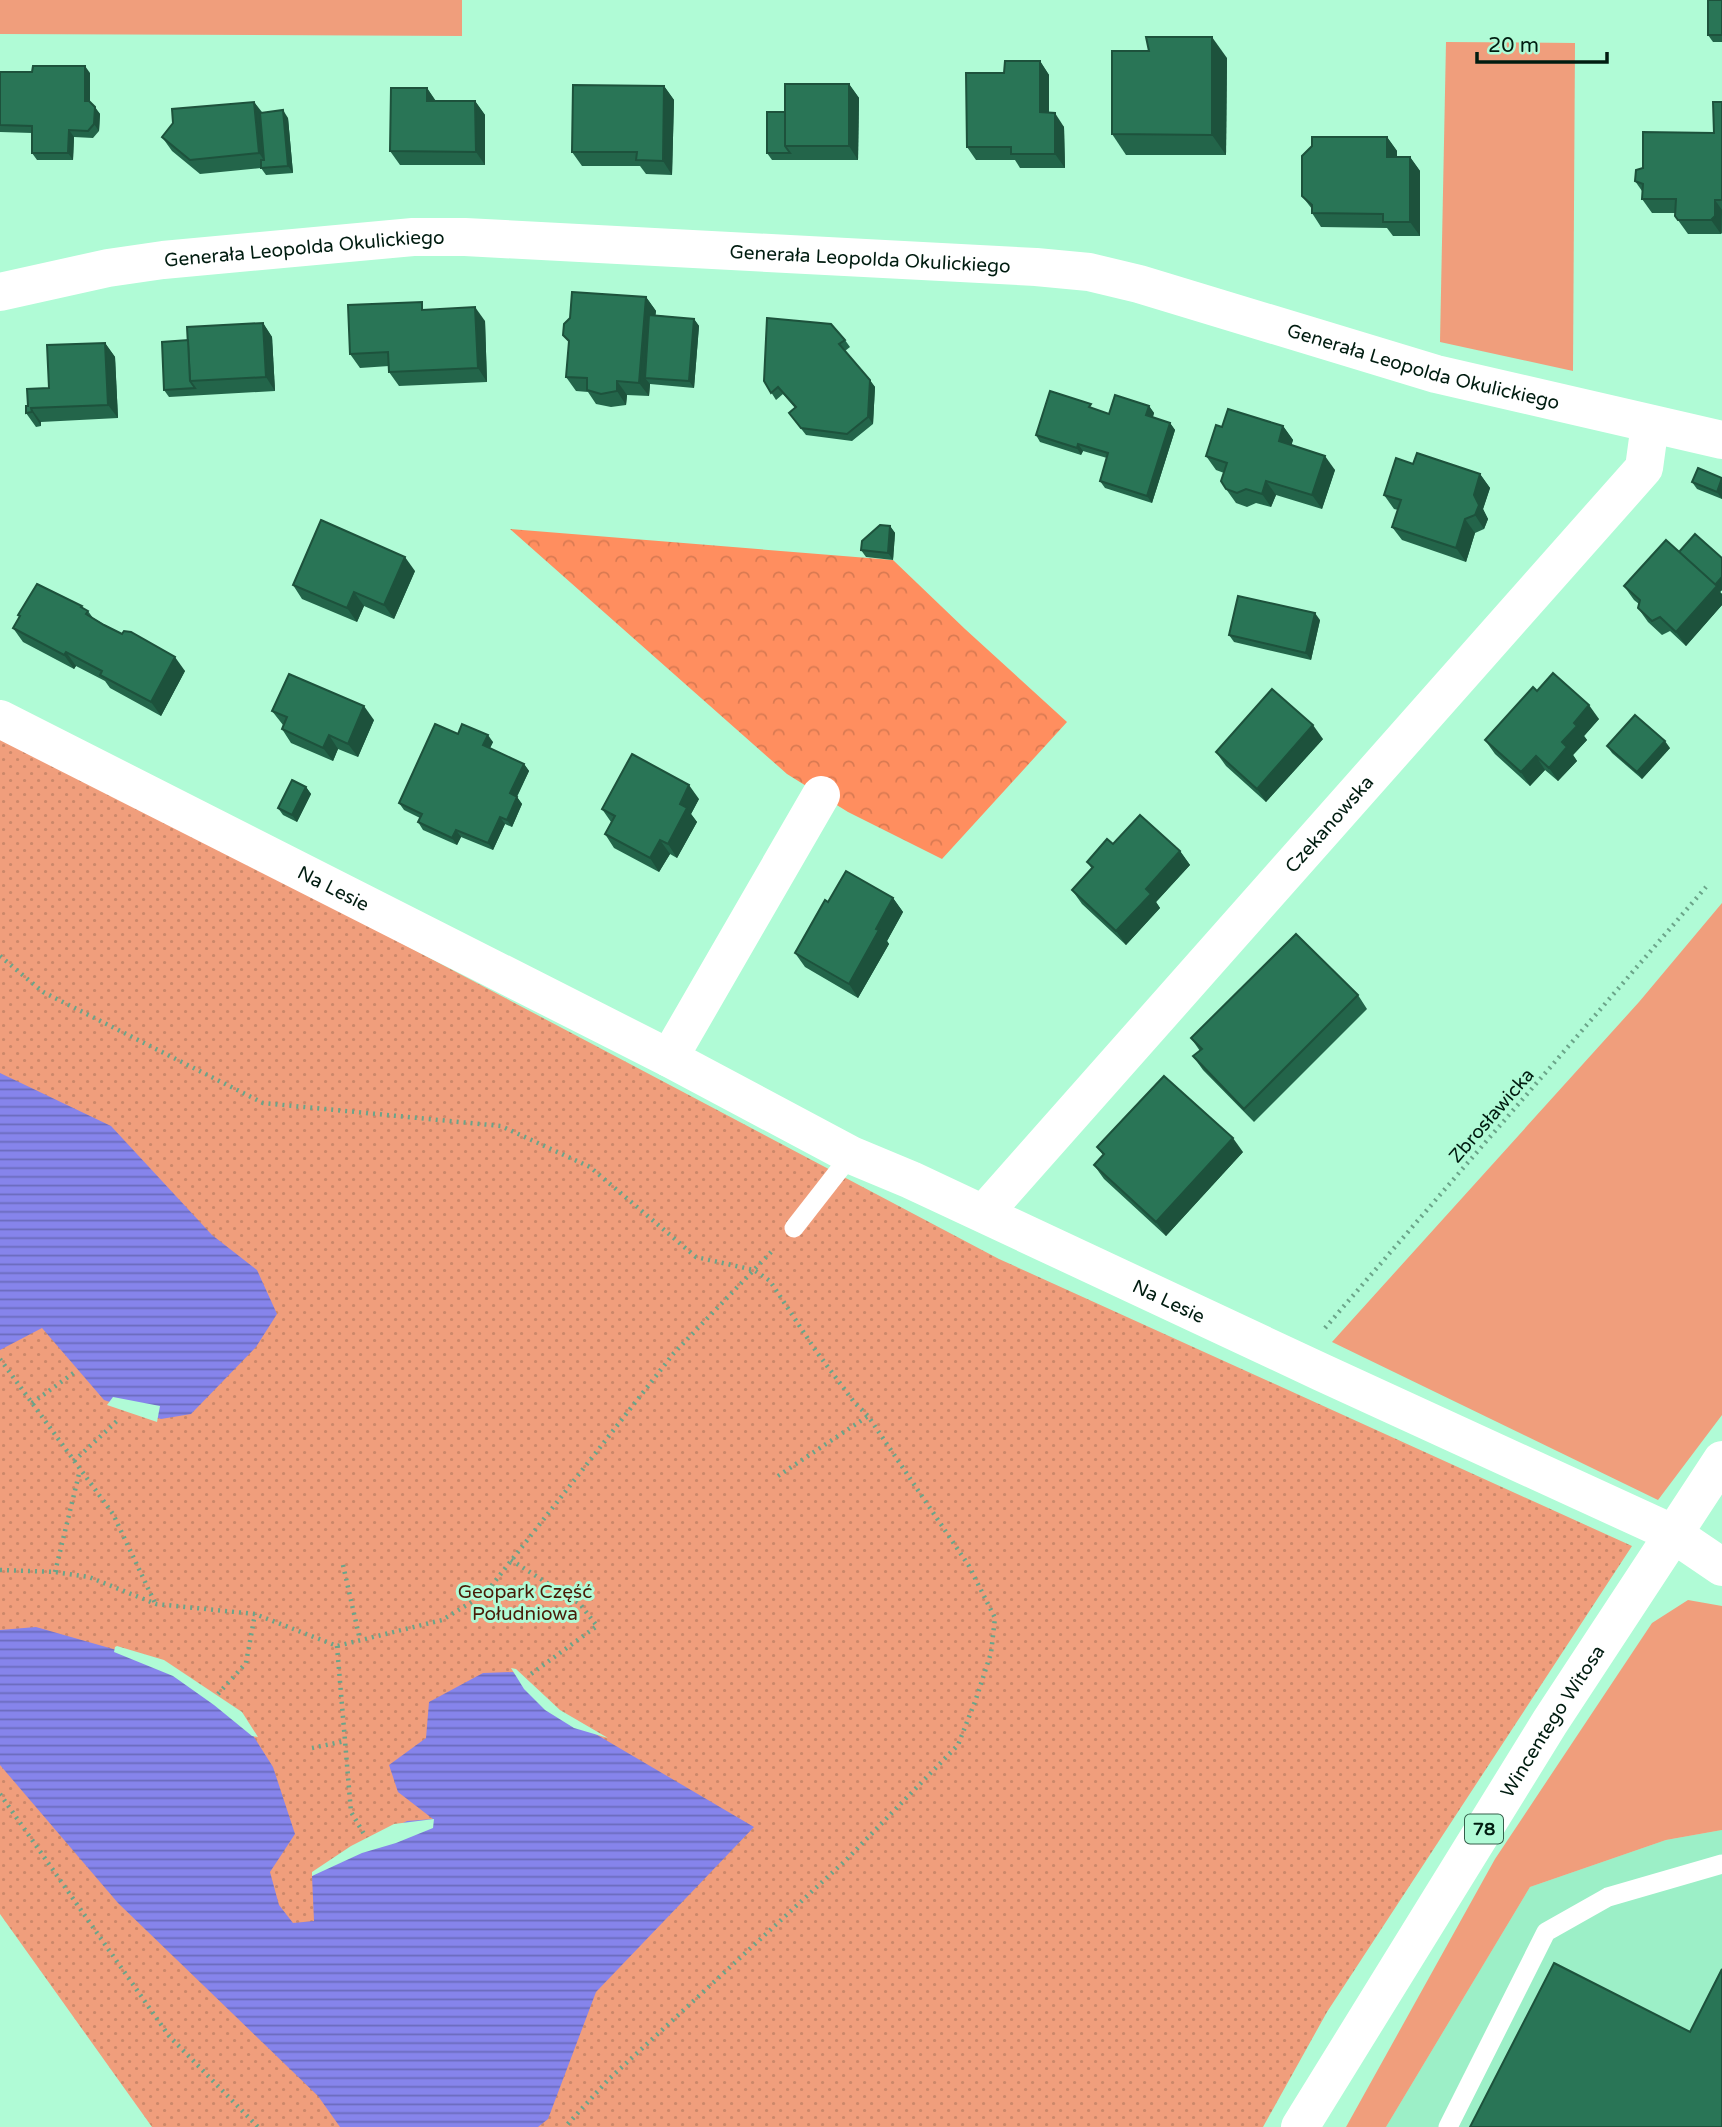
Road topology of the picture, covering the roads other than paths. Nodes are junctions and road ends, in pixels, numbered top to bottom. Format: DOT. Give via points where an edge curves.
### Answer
graph roads {
  1 [pos="0,292"];
  2 [pos="1650,424"];
  3 [pos="1722,440"];
  4 [pos="0,719"];
  5 [pos="821,795"];
  6 [pos="669,1058"];
  7 [pos="851,1155"];
  8 [pos="984,1213"];
  9 [pos="794,1228"];
  10 [pos="1722,1460"];
  11 [pos="1672,1534"];
  12 [pos="1722,1567"];
  13 [pos="1722,1864"];
  14 [pos="1300,2127"];
  15 [pos="1448,2127"];
  1 -- 2 [label="street, Generała Leopolda Okulickiego" via="152,262 413,237 1035,267 1089,272 1139,284 1402,365"];
  2 -- 3 [label="street, Generała Leopolda Okulickiego"];
  2 -- 8 [label="street, Czekanowska" via="1643,468"];
  4 -- 6 [label="street, Na Lesie"];
  5 -- 6 [label="street"];
  6 -- 7 [label="street, Na Lesie"];
  7 -- 8 [label="street, Na Lesie"];
  7 -- 9 [label="lane"];
  8 -- 11 [label="street, Na Lesie"];
  10 -- 11 [label="street, Wincentego Witosa / 78"];
  11 -- 12 [label="street, Na Lesie"];
  11 -- 14 [label="street, Wincentego Witosa / 78"];
  13 -- 15 [label="lane" via="1608,1897 1546,1931"];
}
